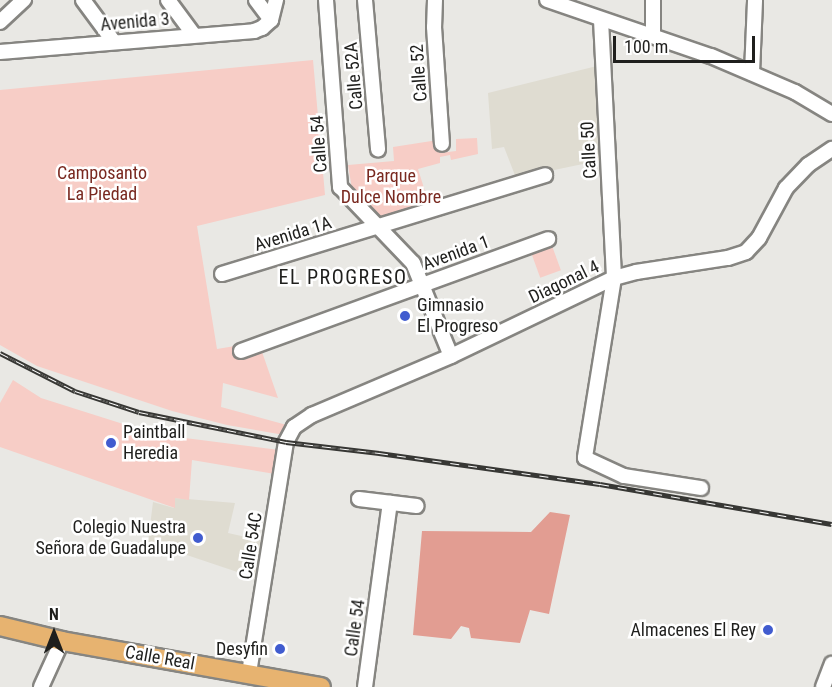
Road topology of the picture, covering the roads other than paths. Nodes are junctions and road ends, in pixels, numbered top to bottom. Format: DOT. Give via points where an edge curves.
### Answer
graph roads {
  1 [pos="11,0"];
  2 [pos="24,0"];
  3 [pos="83,0"];
  4 [pos="168,0"];
  5 [pos="256,0"];
  6 [pos="276,0"];
  7 [pos="326,0"];
  8 [pos="365,0"];
  9 [pos="435,0"];
  10 [pos="547,0"];
  11 [pos="653,0"];
  12 [pos="755,0"];
  13 [pos="572,5"];
  14 [pos="0,11"];
  15 [pos="601,20"];
  16 [pos="271,21"];
  17 [pos="0,22"];
  18 [pos="194,35"];
  19 [pos="653,36"];
  20 [pos="114,42"];
  21 [pos="0,52"];
  22 [pos="752,73"];
  23 [pos="832,114"];
  24 [pos="832,138"];
  25 [pos="442,144"];
  26 [pos="378,149"];
  27 [pos="826,152"];
  28 [pos="546,175"];
  29 [pos="378,228"];
  30 [pos="548,239"];
  31 [pos="222,274"];
  32 [pos="614,279"];
  33 [pos="421,285"];
  34 [pos="241,351"];
  35 [pos="451,356"];
  36 [pos="294,427"];
  37 [pos="701,488"];
  38 [pos="359,499"];
  39 [pos="390,503"];
  40 [pos="417,506"];
  41 [pos="0,626"];
  42 [pos="62,641"];
  43 [pos="832,664"];
  44 [pos="249,673"];
  45 [pos="41,687"];
  46 [pos="321,687"];
  47 [pos="365,687"];
  48 [pos="823,687"];
  1 -- 14 [label="street"];
  2 -- 17 [label="street"];
  3 -- 20 [label="street"];
  4 -- 18 [label="street"];
  5 -- 16 [label="street"];
  6 -- 16 [label="street"];
  7 -- 29 [label="street, Calle 54" via="340,187"];
  8 -- 26 [label="street, Calle 52A"];
  9 -- 25 [label="street, Calle 52"];
  10 -- 13 [label="street"];
  11 -- 19 [label="street"];
  12 -- 22 [label="street"];
  13 -- 15 [label="street"];
  15 -- 19 [label="street"];
  15 -- 32 [label="street, Calle 50"];
  16 -- 18 [label="street, Avenida 3" via="254,31"];
  18 -- 20 [label="street, Avenida 3"];
  19 -- 22 [label="street"];
  20 -- 21 [label="street, Avenida 3"];
  22 -- 23 [label="street"];
  24 -- 27 [label="street, Diagonal 4"];
  27 -- 32 [label="street, Diagonal 4" via="786,188 759,238 746,252"];
  28 -- 29 [label="street, Avenida 1A"];
  29 -- 31 [label="street, Avenida 1A"];
  29 -- 33 [label="street, Calle 54" via="413,263"];
  30 -- 33 [label="street, Avenida 1"];
  32 -- 35 [label="street, Diagonal 4"];
  32 -- 37 [label="street, Calle 50" via="585,458 624,476"];
  33 -- 34 [label="street, Avenida 1"];
  33 -- 35 [label="street, Calle 54"];
  35 -- 36 [label="street, Diagonal 4" via="312,415"];
  36 -- 44 [label="street, Calle 54C" via="286,442"];
  38 -- 39 [label="street"];
  39 -- 40 [label="street"];
  39 -- 47 [label="street, Calle 54"];
  41 -- 42 [label="main road, Calle Real"];
  42 -- 44 [label="main road, Calle Real"];
  42 -- 45 [label="street"];
  43 -- 48 [label="street"];
  44 -- 46 [label="main road, Calle Real"];
}
